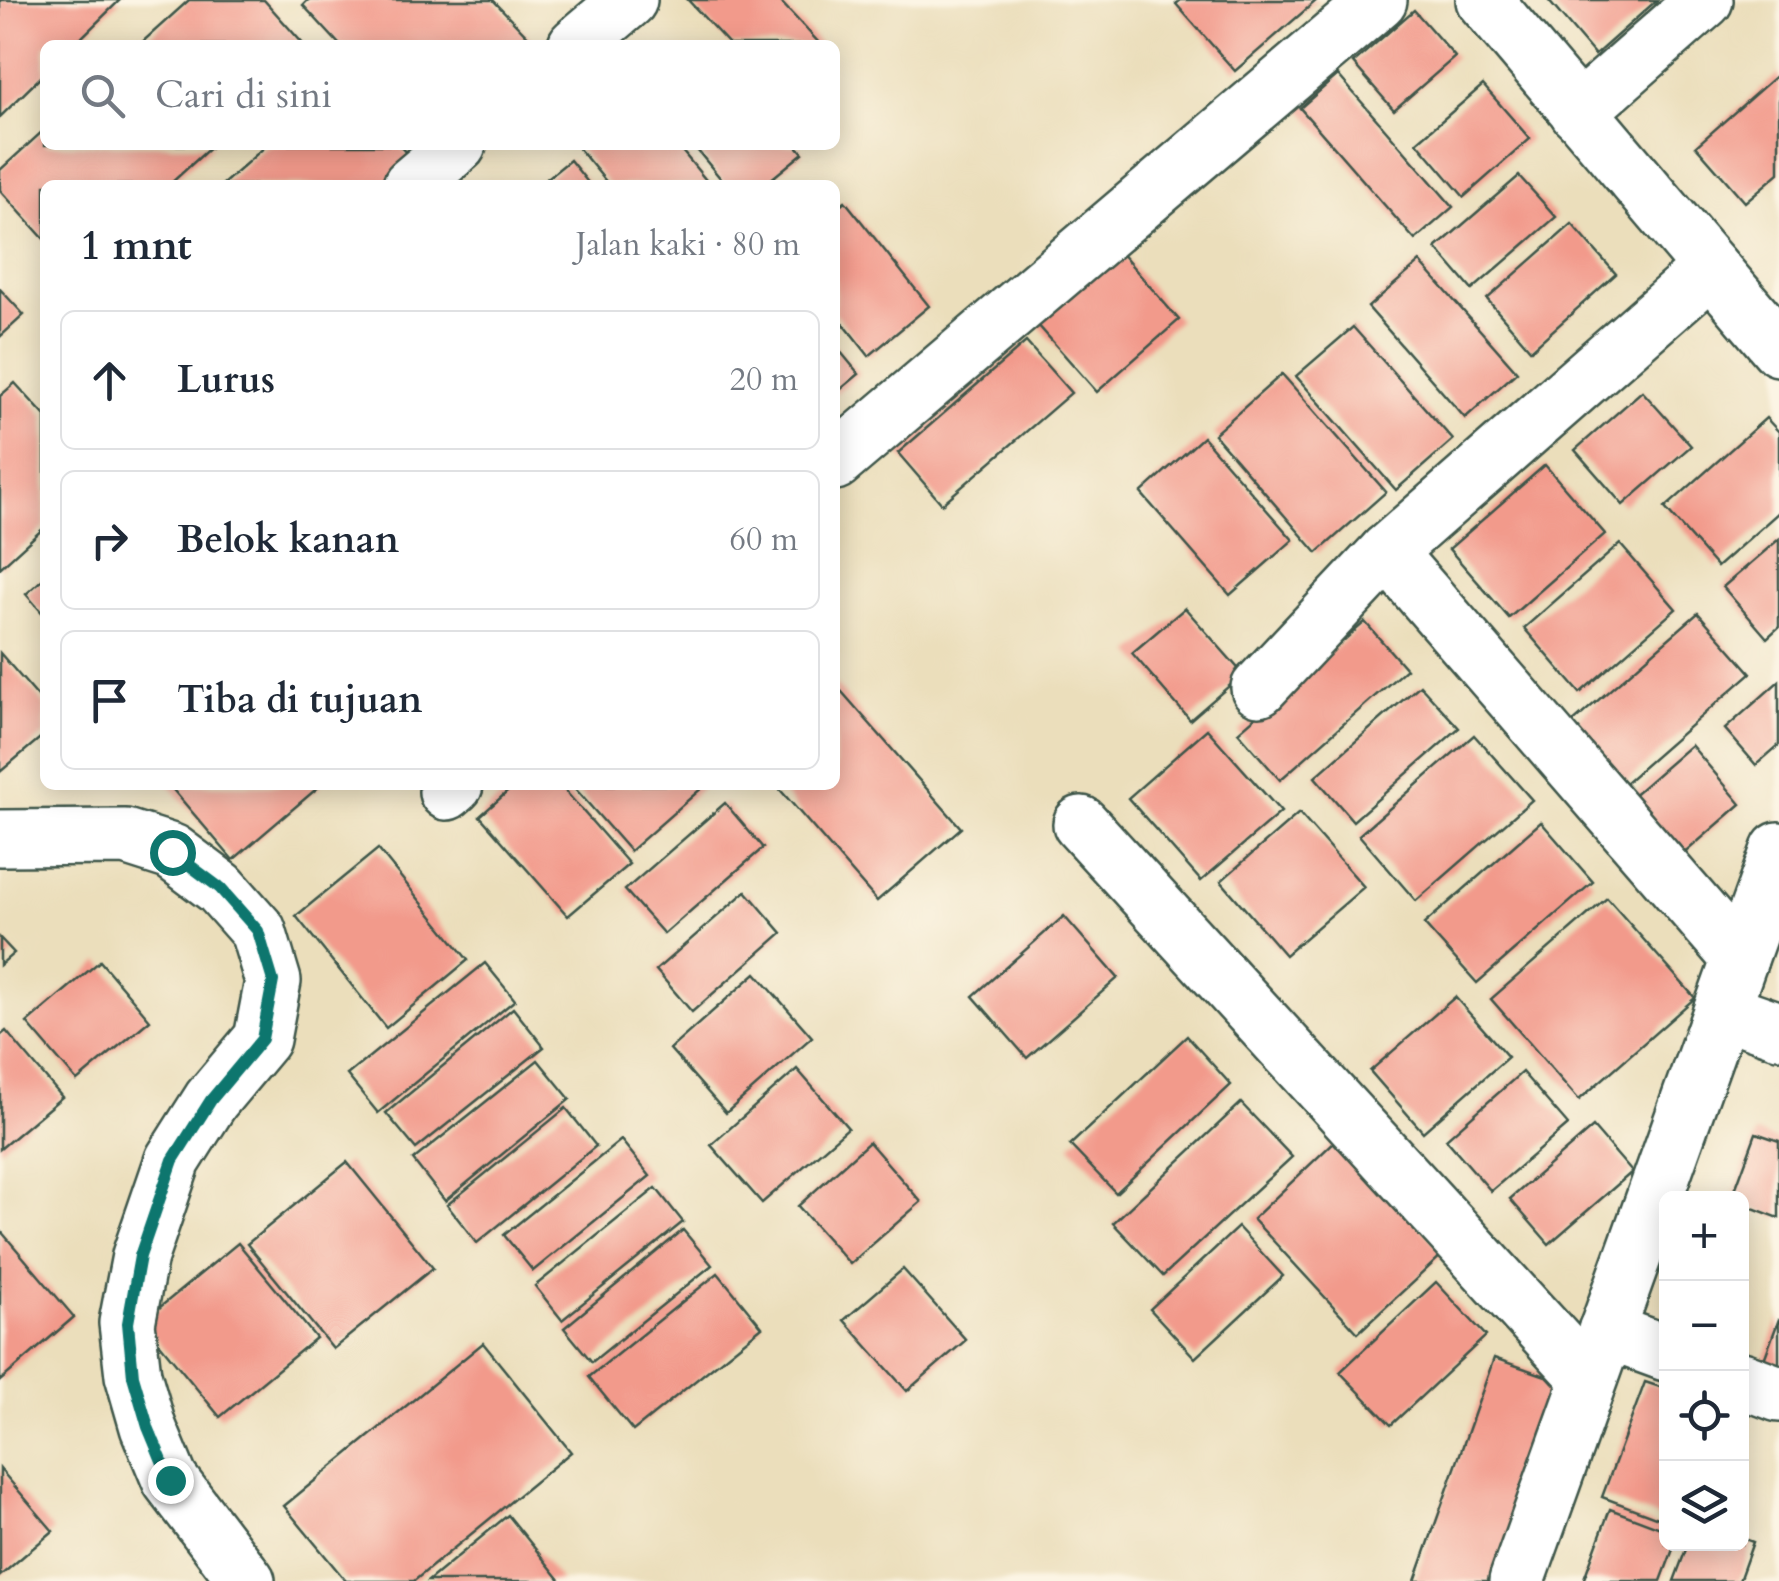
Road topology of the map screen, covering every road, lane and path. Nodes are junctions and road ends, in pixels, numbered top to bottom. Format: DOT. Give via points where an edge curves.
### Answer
graph roads {
  1 [pos="629,0"];
  2 [pos="1379,0"];
  3 [pos="1484,0"];
  4 [pos="1705,0"];
  5 [pos="582,40"];
  6 [pos="1578,112"];
  7 [pos="452,150"];
  8 [pos="417,180"];
  9 [pos="1711,268"];
  10 [pos="1779,348"];
  11 [pos="840,458"];
  12 [pos="1387,552"];
  13 [pos="1259,688"];
  14 [pos="1080,824"];
  15 [pos="0,838"];
  16 [pos="1779,850"];
  17 [pos="1740,959"];
  18 [pos="1722,1010"];
  19 [pos="1779,1030"];
  20 [pos="1659,1353"];
  21 [pos="1597,1354"];
  22 [pos="1749,1383"];
  23 [pos="1779,1394"];
  24 [pos="247,1581"];
  25 [pos="1516,1581"];
  1 -- 5 [label="street"];
  2 -- 11 [label="street"];
  3 -- 6 [label="street"];
  4 -- 6 [label="street"];
  6 -- 9 [label="street"];
  7 -- 8 [label="street"];
  9 -- 10 [label="street"];
  9 -- 12 [label="street"];
  12 -- 13 [label="street"];
  12 -- 17 [label="street"];
  14 -- 21 [label="street"];
  15 -- 24 [label="street" via="125,837 172,852 220,888 258,931 273,981 262,1039 173,1160 140,1256 128,1323 133,1376 170,1480"];
  16 -- 17 [label="street"];
  17 -- 18 [label="street"];
  18 -- 19 [label="street"];
  18 -- 21 [label="street"];
  20 -- 21 [label="street"];
  21 -- 25 [label="street"];
  22 -- 23 [label="street"];
}
